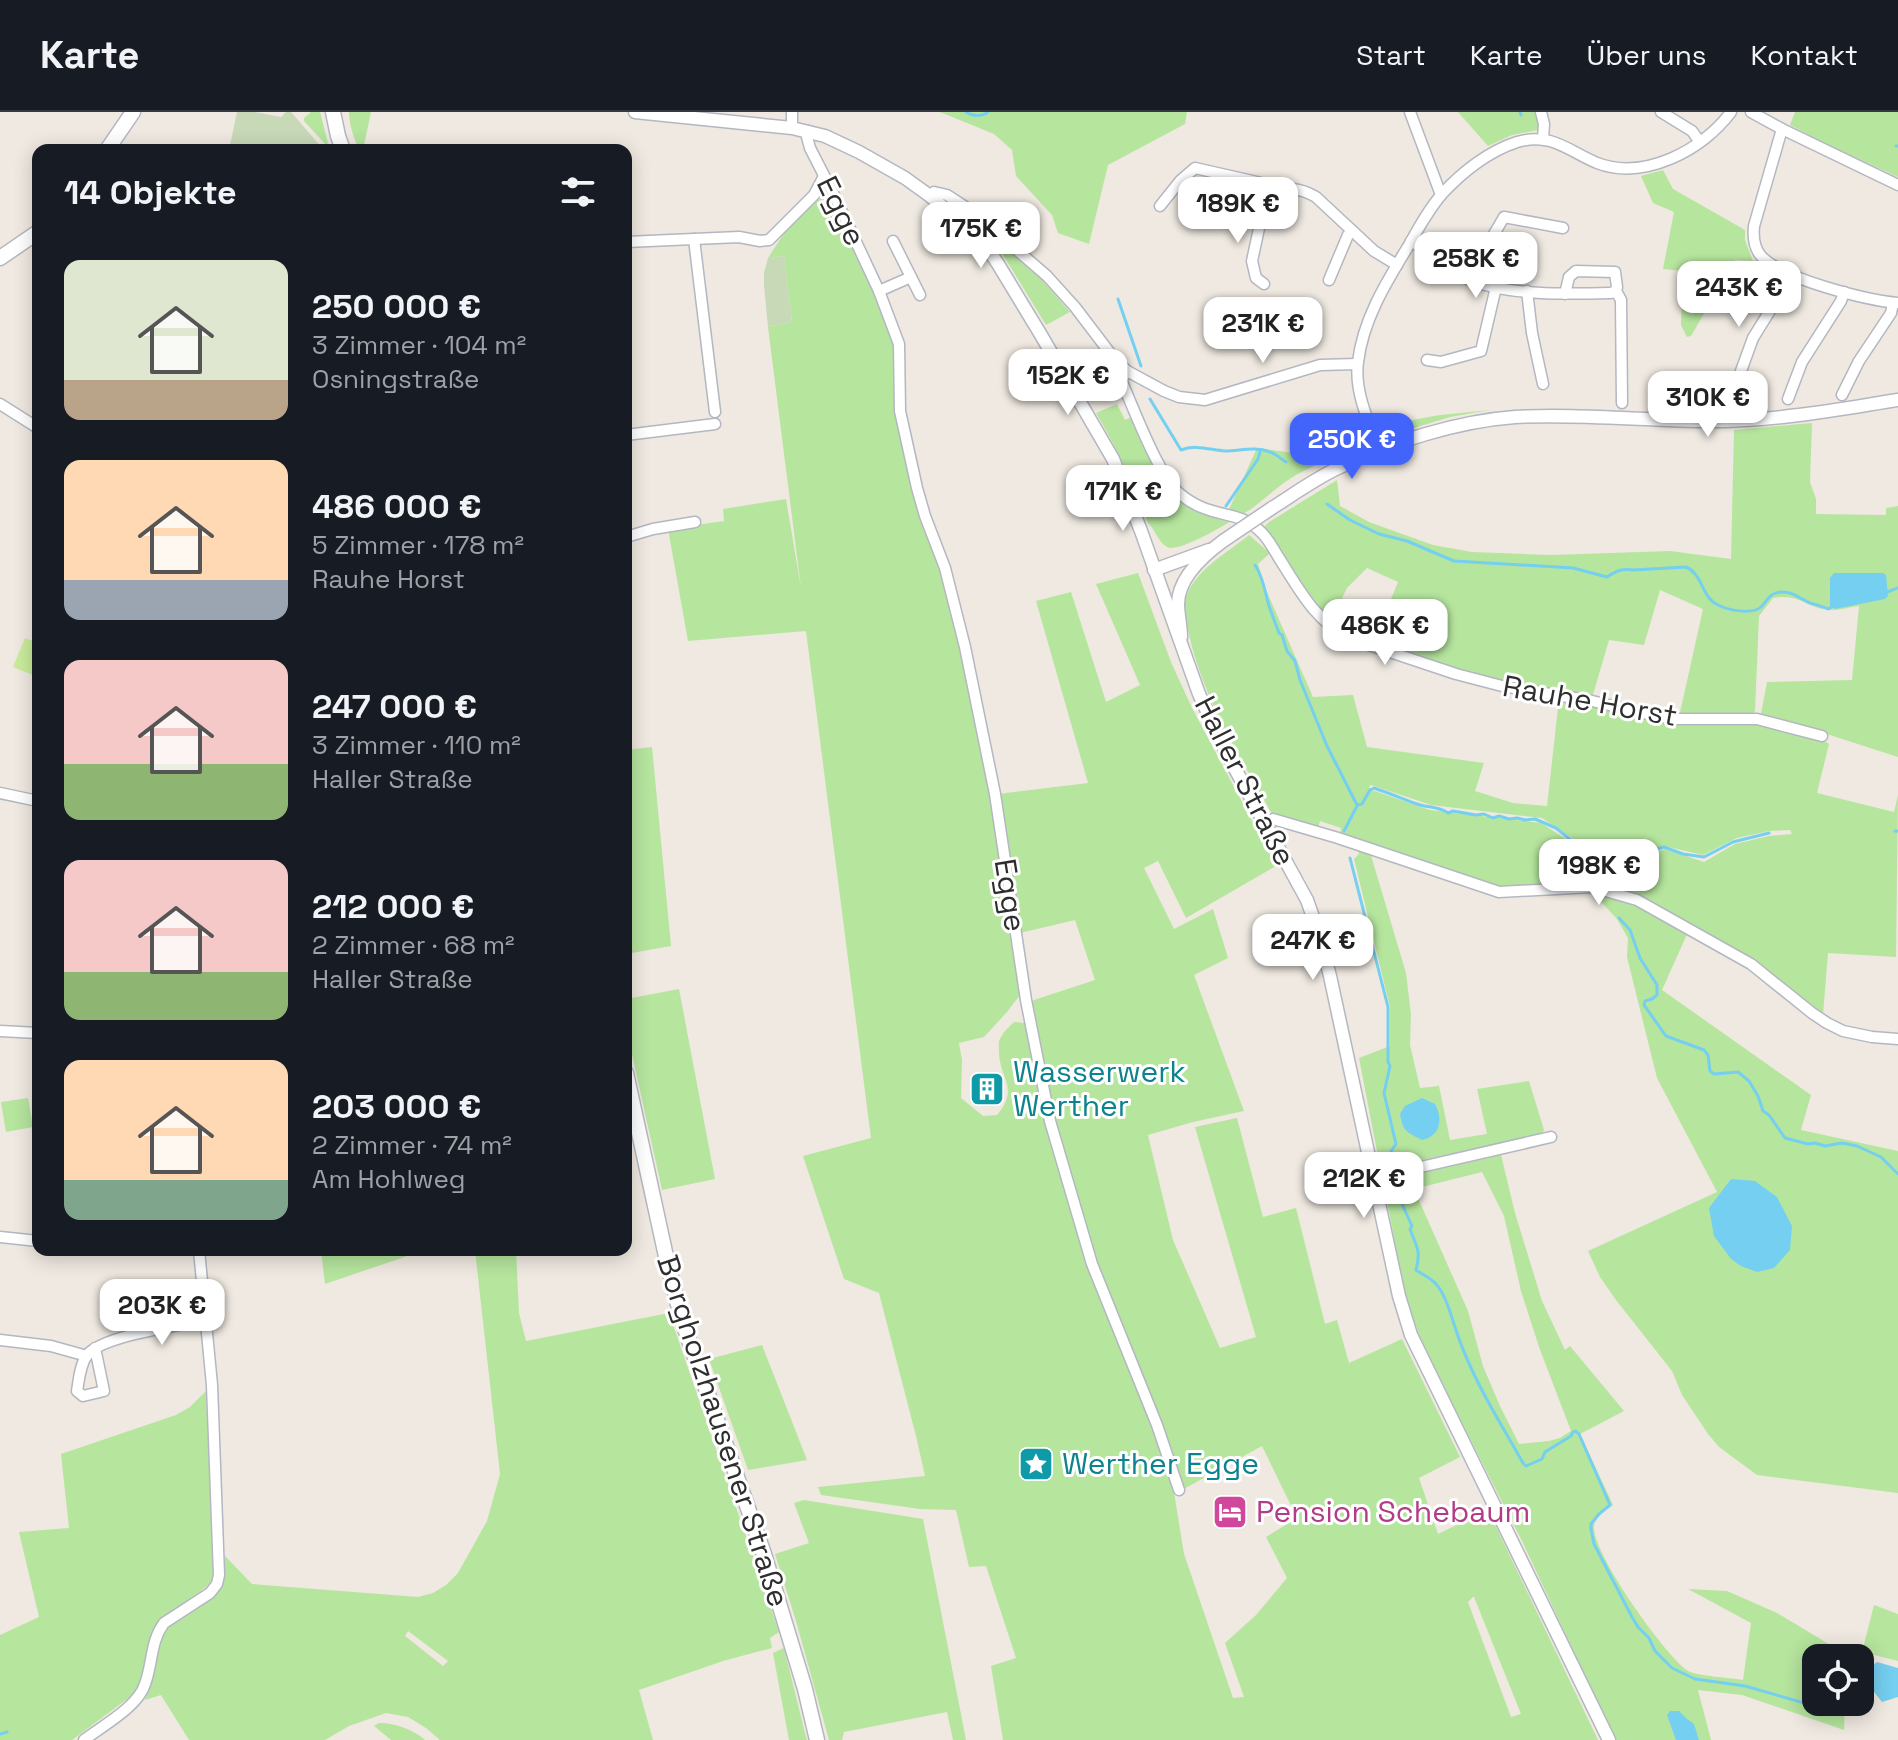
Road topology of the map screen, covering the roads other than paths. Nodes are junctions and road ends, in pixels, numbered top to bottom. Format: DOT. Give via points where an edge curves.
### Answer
graph roads {
  1 [pos="133,112"];
  2 [pos="333,112"];
  3 [pos="635,112"];
  4 [pos="792,112"];
  5 [pos="1410,112"];
  6 [pos="1541,112"];
  7 [pos="1661,112"];
  8 [pos="1731,112"];
  9 [pos="1751,112"];
  10 [pos="792,128"];
  11 [pos="1782,129"];
  12 [pos="808,131"];
  13 [pos="1543,139"];
  14 [pos="1700,142"];
  15 [pos="111,144"];
  16 [pos="341,144"];
  17 [pos="824,176"];
  18 [pos="1898,185"];
  19 [pos="1267,191"];
  20 [pos="814,195"];
  21 [pos="1441,195"];
  22 [pos="930,196"];
  23 [pos="835,197"];
  24 [pos="1160,206"];
  25 [pos="1563,228"];
  26 [pos="1352,231"];
  27 [pos="32,236"];
  28 [pos="694,239"];
  29 [pos="893,241"];
  30 [pos="1411,241"];
  31 [pos="632,242"];
  32 [pos="0,258"];
  33 [pos="1397,265"];
  34 [pos="1792,275"];
  35 [pos="911,277"];
  36 [pos="1468,279"];
  37 [pos="1329,280"];
  38 [pos="1264,284"];
  39 [pos="1496,287"];
  40 [pos="879,291"];
  41 [pos="1527,291"];
  42 [pos="1616,291"];
  43 [pos="1844,292"];
  44 [pos="1565,294"];
  45 [pos="920,295"];
  46 [pos="1896,303"];
  47 [pos="1427,360"];
  48 [pos="1357,364"];
  49 [pos="1127,371"];
  50 [pos="1543,384"];
  51 [pos="1842,395"];
  52 [pos="1788,399"];
  53 [pos="1898,400"];
  54 [pos="1622,403"];
  55 [pos="0,404"];
  56 [pos="1729,404"];
  57 [pos="715,412"];
  58 [pos="32,424"];
  59 [pos="715,424"];
  60 [pos="632,434"];
  61 [pos="1380,450"];
  62 [pos="695,522"];
  63 [pos="632,535"];
  64 [pos="1212,549"];
  65 [pos="1154,570"];
  66 [pos="1187,576"];
  67 [pos="1159,585"];
  68 [pos="1182,652"];
  69 [pos="1822,736"];
  70 [pos="0,793"];
  71 [pos="32,800"];
  72 [pos="1266,822"];
  73 [pos="0,1031"];
  74 [pos="32,1033"];
  75 [pos="1898,1039"];
  76 [pos="632,1100"];
  77 [pos="1551,1137"];
  78 [pos="1373,1178"];
  79 [pos="0,1237"];
  80 [pos="32,1240"];
  81 [pos="200,1256"];
  82 [pos="206,1320"];
  83 [pos="0,1340"];
  84 [pos="1179,1490"];
  85 [pos="84,1740"];
  86 [pos="817,1740"];
  87 [pos="1609,1740"];
  1 -- 15 [label="main road"];
  2 -- 16 [label="main road"];
  3 -- 10 [label="street, Haller Straße"];
  4 -- 10 [label="street"];
  5 -- 21 [label="street"];
  6 -- 13 [label="street"];
  7 -- 14 [label="street"];
  8 -- 14 [label="street"];
  9 -- 11 [label="street"];
  10 -- 12 [label="street, Haller Straße"];
  11 -- 18 [label="street"];
  11 -- 34 [label="street" via="1753,234 1762,256"];
  12 -- 17 [label="street, Egge"];
  12 -- 22 [label="street, Haller Straße" via="880,163"];
  13 -- 14 [label="street" via="1618,168 1646,167"];
  13 -- 21 [label="street" via="1500,149"];
  17 -- 20 [label="street"];
  17 -- 23 [label="street, Egge"];
  19 -- 24 [label="street" via="1261,183 1195,168"];
  19 -- 26 [label="street" via="1280,187 1310,193"];
  19 -- 38 [label="street" via="1252,261 1256,278"];
  20 -- 23 [label="street"];
  20 -- 28 [label="street" via="769,240"];
  21 -- 30 [label="street"];
  22 -- 49 [label="street" via="938,192 960,203 1047,276"];
  22 -- 65 [label="street, Haller Straße" via="982,240 1041,335 1113,459"];
  23 -- 40 [label="street, Egge"];
  25 -- 36 [label="street" via="1504,217"];
  26 -- 33 [label="street"];
  26 -- 37 [label="street"];
  27 -- 32 [label="main road"];
  28 -- 31 [label="street"];
  28 -- 57 [label="street"];
  29 -- 35 [label="street, Egge"];
  30 -- 33 [label="street"];
  30 -- 36 [label="street"];
  33 -- 48 [label="street" via="1364,330"];
  34 -- 43 [label="street"];
  34 -- 56 [label="street" via="1753,338"];
  35 -- 40 [label="street"];
  35 -- 45 [label="street, Egge"];
  36 -- 39 [label="street"];
  39 -- 41 [label="street"];
  39 -- 47 [label="street" via="1481,351 1441,362"];
  40 -- 84 [label="street, Egge" via="899,344 900,411 925,516 945,568 995,794 1050,1121 1092,1264"];
  41 -- 44 [label="street"];
  41 -- 50 [label="street"];
  42 -- 44 [label="street"];
  42 -- 44 [label="street" via="1615,272 1576,271"];
  42 -- 54 [label="street" via="1621,300"];
  43 -- 46 [label="street"];
  43 -- 52 [label="street" via="1802,362"];
  46 -- 51 [label="street"];
  48 -- 49 [label="street" via="1320,365 1205,400 1179,397"];
  48 -- 61 [label="street" via="1362,403"];
  49 -- 69 [label="street, Rauhe Horst" via="1121,380 1169,482 1199,506 1253,524 1317,614 1337,632 1502,686 1660,717 1757,719"];
  53 -- 61 [label="street" via="1727,421 1513,418 1455,426"];
  55 -- 58 [label="street"];
  59 -- 60 [label="street"];
  61 -- 64 [label="street, bridge" via="1339,467"];
  62 -- 63 [label="street"];
  64 -- 65 [label="street"];
  64 -- 66 [label="street"];
  65 -- 67 [label="street, Haller Straße"];
  66 -- 67 [label="street"];
  66 -- 68 [label="street" via="1178,604"];
  67 -- 68 [label="street, Haller Straße"];
  68 -- 72 [label="street, Haller Straße" via="1228,756"];
  70 -- 71 [label="street"];
  72 -- 75 [label="street" via="1273,819 1338,838 1499,892 1592,887 1637,900 1751,964 1827,1023 1843,1031"];
  72 -- 78 [label="street, Haller Straße" via="1320,937"];
  73 -- 74 [label="street"];
  76 -- 86 [label="main road, Borgholzhausener Straße" via="682,1320 768,1568"];
  77 -- 78 [label="street"];
  78 -- 87 [label="street, Haller Straße" via="1411,1335"];
  79 -- 80 [label="street"];
  81 -- 82 [label="street"];
  82 -- 83 [label="street" via="126,1337 91,1352"];
  82 -- 85 [label="street" via="217,1584 164,1623 138,1698"];
}
